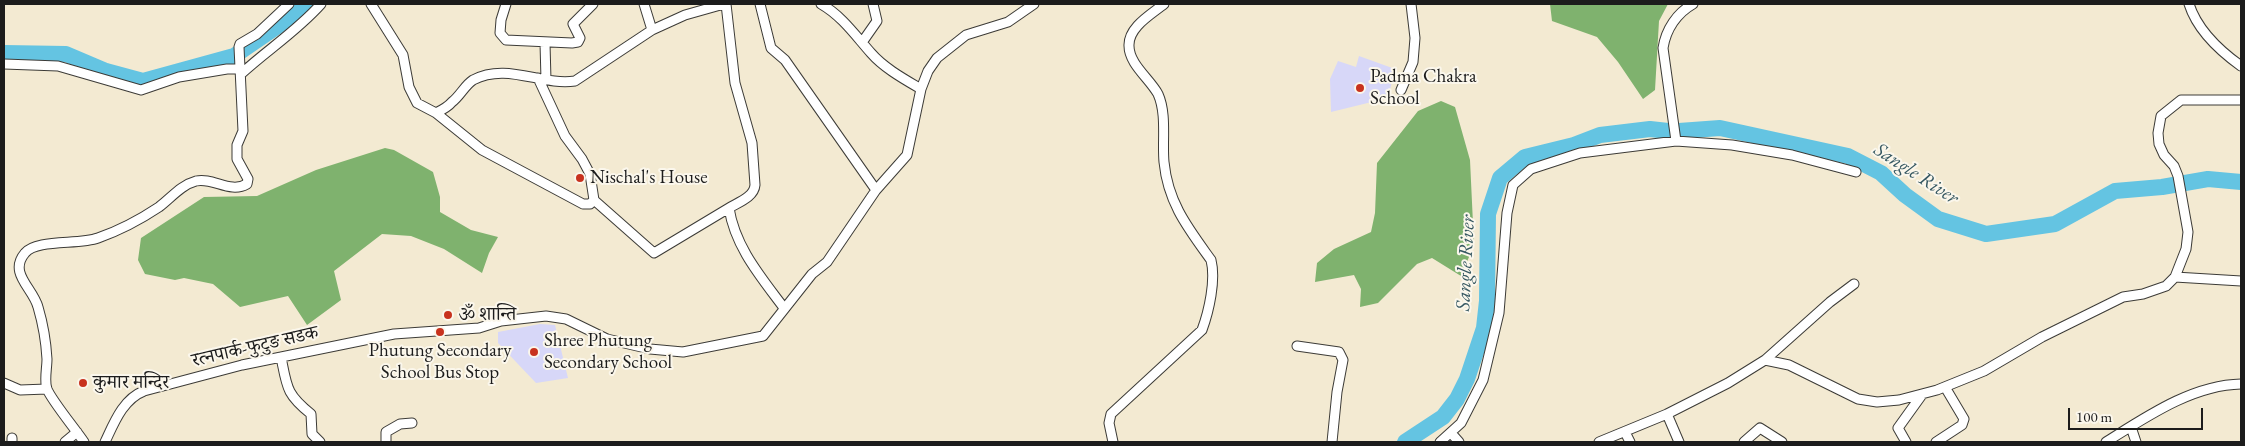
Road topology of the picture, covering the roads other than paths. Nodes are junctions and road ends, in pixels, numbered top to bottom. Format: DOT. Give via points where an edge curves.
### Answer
graph roads {
  1 [pos="289,4"];
  2 [pos="321,4"];
  3 [pos="371,4"];
  4 [pos="506,4"];
  5 [pos="594,4"];
  6 [pos="644,4"];
  7 [pos="725,4"];
  8 [pos="760,4"];
  9 [pos="821,4"];
  10 [pos="873,4"];
  11 [pos="1034,4"];
  12 [pos="1164,4"];
  13 [pos="1411,4"];
  14 [pos="1693,4"];
  15 [pos="2189,4"];
  16 [pos="652,30"];
  17 [pos="863,41"];
  18 [pos="546,43"];
  19 [pos="4,64"];
  20 [pos="2241,66"];
  21 [pos="241,71"];
  22 [pos="542,79"];
  23 [pos="921,89"];
  24 [pos="1401,90"];
  25 [pos="2241,100"];
  26 [pos="436,113"];
  27 [pos="1676,141"];
  28 [pos="1856,172"];
  29 [pos="876,190"];
  30 [pos="594,200"];
  31 [pos="729,208"];
  32 [pos="2175,277"];
  33 [pos="2241,281"];
  34 [pos="1854,284"];
  35 [pos="784,308"];
  36 [pos="1297,346"];
  37 [pos="280,357"];
  38 [pos="1765,360"];
  39 [pos="4,384"];
  40 [pos="2241,384"];
  41 [pos="1946,387"];
  42 [pos="47,389"];
  43 [pos="1921,396"];
  44 [pos="1667,414"];
  45 [pos="412,423"];
  46 [pos="2131,426"];
  47 [pos="77,432"];
  48 [pos="1625,432"];
  49 [pos="1451,433"];
  50 [pos="65,442"];
  51 [pos="84,442"];
  52 [pos="105,442"];
  53 [pos="320,442"];
  54 [pos="386,442"];
  55 [pos="1113,442"];
  56 [pos="1332,442"];
  57 [pos="1440,442"];
  58 [pos="1459,442"];
  59 [pos="1599,442"];
  60 [pos="1630,442"];
  61 [pos="1679,442"];
  62 [pos="1744,442"];
  63 [pos="1782,442"];
  64 [pos="1906,442"];
  65 [pos="1936,442"];
  66 [pos="2106,442"];
  67 [pos="2136,442"];
  1 -- 21 [label="street" via="257,34 240,44"];
  2 -- 21 [label="street" via="308,19"];
  3 -- 26 [label="street" via="403,55 409,87 417,103"];
  4 -- 18 [label="street" via="501,20 502,37"];
  5 -- 18 [label="street" via="573,24 580,38 578,42"];
  6 -- 16 [label="street"];
  7 -- 16 [label="street" via="685,15"];
  7 -- 31 [label="street" via="735,83 752,143 755,185 749,196"];
  8 -- 29 [label="street" via="771,48 785,60"];
  9 -- 17 [label="street"];
  10 -- 17 [label="street" via="877,21"];
  11 -- 23 [label="street, रत्नपार्क-फुटुङ सडक" via="1008,22 966,35 937,58"];
  12 -- 55 [label="street" via="1134,30 1129,46 1134,60 1158,94 1164,164 1176,209 1211,260 1213,270 1208,312 1202,330 1111,414 1109,423"];
  13 -- 24 [label="street" via="1415,38 1413,62"];
  14 -- 27 [label="street" via="1683,9 1664,38"];
  15 -- 20 [label="street" via="2202,28 2226,56"];
  16 -- 22 [label="street" via="575,82 561,84"];
  17 -- 23 [label="street" via="871,53 899,77"];
  18 -- 22 [label="street"];
  19 -- 21 [label="street" via="58,66 141,90 179,77 227,69"];
  21 -- 42 [label="street" via="243,131 237,145 237,158 248,179 247,184 226,187 206,180 196,181 184,186 157,208 96,239 35,246 25,252 19,275 36,299 44,326"];
  22 -- 26 [label="street" via="507,72 472,80 453,102"];
  22 -- 30 [label="street" via="565,136 590,174"];
  23 -- 29 [label="street, रत्नपार्क-फुटुङ सडक" via="907,155"];
  25 -- 32 [label="street" via="2181,100 2161,116 2159,144 2178,176 2188,232 2186,248"];
  26 -- 30 [label="street" via="482,150 583,204"];
  27 -- 28 [label="street" via="1775,152"];
  27 -- 49 [label="street" via="1580,152 1531,169 1513,185 1507,214 1499,313 1483,380 1461,423"];
  29 -- 35 [label="street, रत्नपार्क-फुटुङ सडक" via="827,262 812,274"];
  30 -- 31 [label="street" via="654,253"];
  31 -- 35 [label="street" via="732,226 748,258"];
  32 -- 33 [label="street"];
  32 -- 41 [label="street" via="2166,286 2124,297 2042,337 1984,371"];
  34 -- 38 [label="street"];
  35 -- 37 [label="street, रत्नपार्क-फुटुङ सडक" via="763,336 683,352 650,349 607,339 566,319 546,316 508,320 479,328 394,334"];
  36 -- 56 [label="street" via="1339,352 1343,360"];
  37 -- 52 [label="street, रत्नपार्क-फुटुङ सडक" via="134,395 124,406"];
  37 -- 53 [label="street" via="287,387 294,400 311,414 312,434"];
  38 -- 43 [label="street" via="1789,365 1858,399 1877,402"];
  38 -- 44 [label="street"];
  39 -- 42 [label="street" via="20,390"];
  40 -- 46 [label="street" via="2219,385 2202,391"];
  41 -- 43 [label="street"];
  41 -- 65 [label="street" via="1964,419 1962,425"];
  42 -- 47 [label="street"];
  43 -- 64 [label="street" via="1898,428"];
  44 -- 48 [label="street"];
  44 -- 61 [label="street"];
  45 -- 54 [label="street" via="400,424 386,432"];
  46 -- 66 [label="street"];
  46 -- 67 [label="street"];
  47 -- 50 [label="street"];
  47 -- 51 [label="street"];
  48 -- 59 [label="street"];
  48 -- 60 [label="street"];
  49 -- 57 [label="street"];
  49 -- 58 [label="street"];
  62 -- 63 [label="street" via="1760,428"];
}
